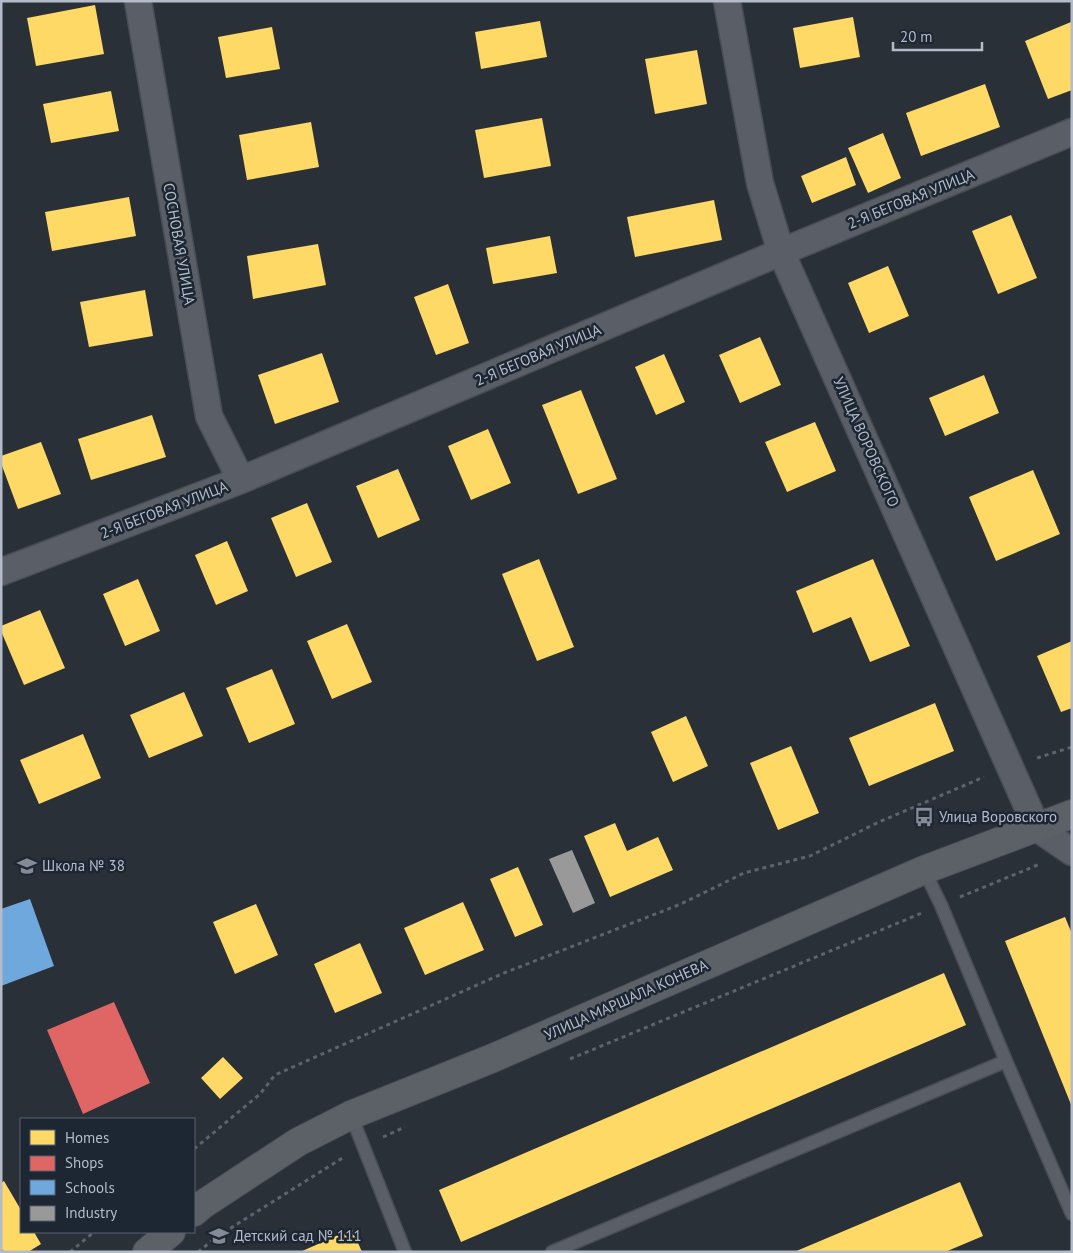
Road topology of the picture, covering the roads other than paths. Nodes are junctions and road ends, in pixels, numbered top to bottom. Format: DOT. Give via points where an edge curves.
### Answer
graph roads {
  1 [pos="138,1"];
  2 [pos="727,1"];
  3 [pos="1072,132"];
  4 [pos="781,252"];
  5 [pos="241,480"];
  6 [pos="1,572"];
  7 [pos="1072,814"];
  8 [pos="1037,828"];
  9 [pos="1072,851"];
  10 [pos="924,870"];
  11 [pos="1006,1061"];
  12 [pos="351,1115"];
  13 [pos="195,1211"];
  14 [pos="1072,1214"];
  15 [pos="170,1233"];
  16 [pos="147,1252"];
  17 [pos="405,1252"];
  18 [pos="552,1252"];
  1 -- 5 [label="street, СОСНОВАЯ УЛИЦА" via="209,416"];
  2 -- 4 [label="street, УЛИЦА ВОРОВСКОГО" via="760,183"];
  3 -- 4 [label="street, 2-Я БЕГОВАЯ УЛИЦА"];
  4 -- 5 [label="street, 2-Я БЕГОВАЯ УЛИЦА"];
  4 -- 8 [label="street, УЛИЦА ВОРОВСКОГО"];
  5 -- 6 [label="street, 2-Я БЕГОВАЯ УЛИЦА"];
  7 -- 8 [label="main road, УЛИЦА МАРШАЛА КОНЕВА"];
  8 -- 9 [label="street"];
  8 -- 10 [label="main road, УЛИЦА МАРШАЛА КОНЕВА"];
  10 -- 11 [label="lane"];
  10 -- 12 [label="main road, УЛИЦА МАРШАЛА КОНЕВА" via="493,1058"];
  11 -- 14 [label="lane"];
  11 -- 18 [label="lane"];
  12 -- 13 [label="main road, УЛИЦА МАРШАЛА КОНЕВА" via="298,1142"];
  12 -- 17 [label="lane"];
  15 -- 16 [label="main road"];
}
